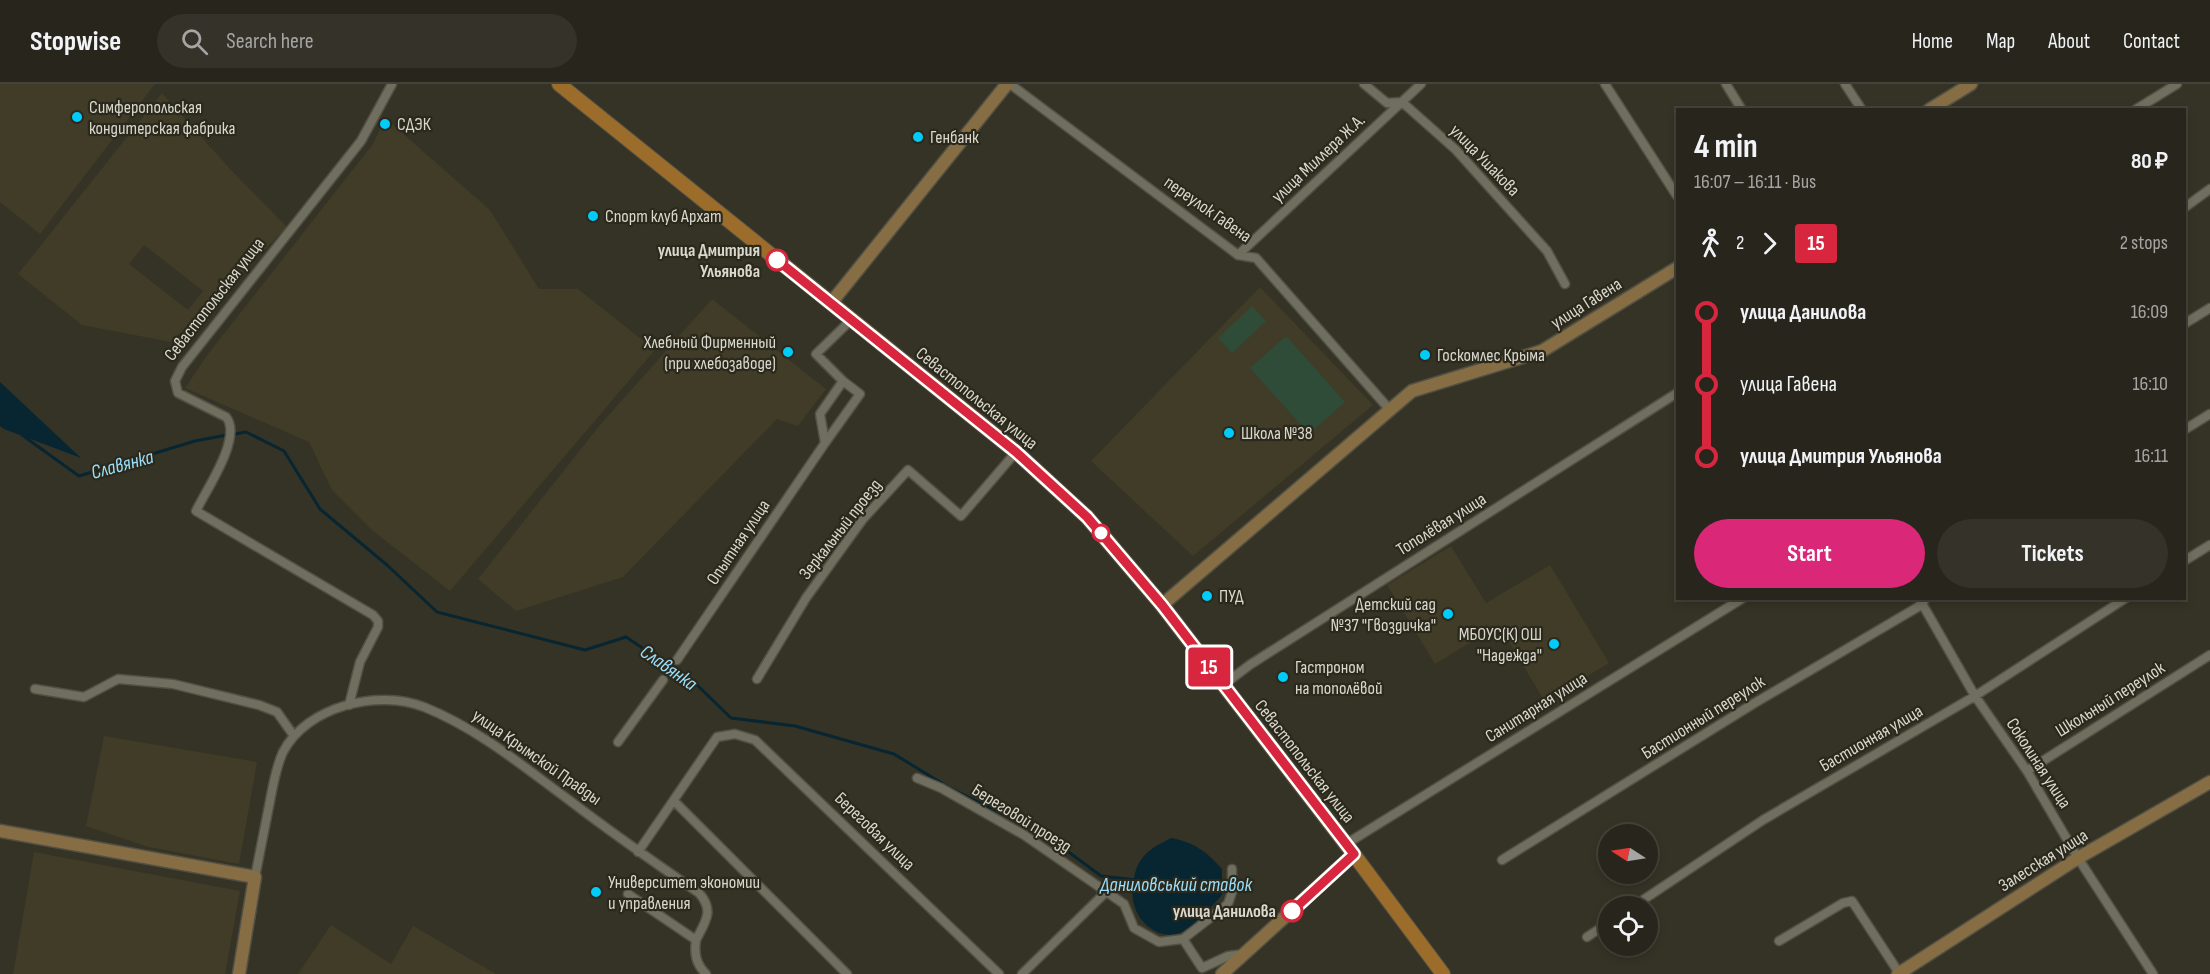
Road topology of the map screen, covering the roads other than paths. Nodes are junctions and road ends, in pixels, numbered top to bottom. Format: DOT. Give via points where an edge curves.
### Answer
graph roads {
  1 [pos="392,84"];
  2 [pos="559,84"];
  3 [pos="1008,84"];
  4 [pos="1364,84"];
  5 [pos="1421,84"];
  6 [pos="1605,84"];
  7 [pos="1726,84"];
  8 [pos="1845,84"];
  9 [pos="2177,84"];
  10 [pos="1966,85"];
  11 [pos="1402,102"];
  12 [pos="1741,108"];
  13 [pos="1861,108"];
  14 [pos="1932,108"];
  15 [pos="2138,108"];
  16 [pos="2210,189"];
  17 [pos="1676,194"];
  18 [pos="2186,207"];
  19 [pos="1238,255"];
  20 [pos="1676,269"];
  21 [pos="1565,284"];
  22 [pos="831,303"];
  23 [pos="2210,308"];
  24 [pos="851,320"];
  25 [pos="2186,323"];
  26 [pos="843,381"];
  27 [pos="1676,394"];
  28 [pos="1390,410"];
  29 [pos="2210,414"];
  30 [pos="2186,429"];
  31 [pos="825,443"];
  32 [pos="1016,452"];
  33 [pos="2210,544"];
  34 [pos="2186,560"];
  35 [pos="1740,600"];
  36 [pos="1922,600"];
  37 [pos="2123,600"];
  38 [pos="1162,605"];
  39 [pos="2210,656"];
  40 [pos="677,660"];
  41 [pos="757,679"];
  42 [pos="663,680"];
  43 [pos="1223,685"];
  44 [pos="35,689"];
  45 [pos="1975,696"];
  46 [pos="348,705"];
  47 [pos="294,735"];
  48 [pos="618,742"];
  49 [pos="2027,771"];
  50 [pos="917,778"];
  51 [pos="2209,786"];
  52 [pos="674,801"];
  53 [pos="0,831"];
  54 [pos="1350,849"];
  55 [pos="638,852"];
  56 [pos="2078,858"];
  57 [pos="1502,860"];
  58 [pos="1233,869"];
  59 [pos="255,877"];
  60 [pos="1106,892"];
  61 [pos="628,894"];
  62 [pos="1649,896"];
  63 [pos="1598,930"];
  64 [pos="1587,937"];
  65 [pos="1183,939"];
  66 [pos="696,940"];
  67 [pos="1779,941"];
  68 [pos="1245,954"];
  69 [pos="239,974"];
  70 [pos="706,974"];
  71 [pos="847,974"];
  72 [pos="999,974"];
  73 [pos="1022,974"];
  74 [pos="1222,974"];
  75 [pos="1443,974"];
  76 [pos="1899,974"];
  77 [pos="2152,974"];
  1 -- 46 [label="street, Севастопольская улица" via="361,141 182,367 175,381 182,396 230,422 227,451 196,511 378,621 360,662"];
  2 -- 22 [label="main road, Севастопольская улица"];
  3 -- 19 [label="street, переулок Гавена"];
  3 -- 22 [label="street"];
  4 -- 11 [label="street, улица Ушакова" via="1388,103"];
  5 -- 11 [label="street, улица Миллера Ж.А."];
  6 -- 17 [label="street"];
  7 -- 12 [label="street"];
  8 -- 13 [label="street"];
  9 -- 15 [label="street"];
  10 -- 14 [label="street"];
  11 -- 19 [label="street, улица Миллера Ж.А."];
  11 -- 21 [label="street, улица Ушакова" via="1456,150 1547,251"];
  16 -- 18 [label="street"];
  19 -- 28 [label="street, переулок Гавена" via="1256,258"];
  20 -- 28 [label="street, улица Гавена" via="1542,351 1412,391"];
  22 -- 24 [label="main road, Севастопольская улица"];
  23 -- 25 [label="street"];
  24 -- 26 [label="street, Опытная улица" via="816,354"];
  24 -- 32 [label="main road, Севастопольская улица"];
  26 -- 31 [label="street" via="820,414"];
  26 -- 31 [label="street, Опытная улица" via="860,394"];
  27 -- 43 [label="street, Тополёвая улица"];
  28 -- 38 [label="street, улица Гавена"];
  29 -- 30 [label="street"];
  31 -- 40 [label="street, Опытная улица"];
  32 -- 38 [label="main road, Севастопольская улица" via="1087,517"];
  32 -- 41 [label="street, Зеркальный проезд" via="961,516 908,470 863,519 807,598"];
  33 -- 34 [label="street"];
  35 -- 54 [label="street, Санитарная улица"];
  36 -- 45 [label="street, Соколиная улица"];
  36 -- 57 [label="street, Бастионный переулок"];
  37 -- 45 [label="street, Бастионная улица"];
  38 -- 43 [label="main road, Севастопольская улица"];
  39 -- 49 [label="street, Школьный переулок"];
  42 -- 48 [label="street"];
  43 -- 54 [label="main road, Севастопольская улица"];
  44 -- 47 [label="street" via="84,697 118,679 173,684 277,712"];
  45 -- 49 [label="street, Соколиная улица"];
  45 -- 62 [label="street, Бастионная улица" via="1763,820"];
  46 -- 47 [label="street, улица Крымской Правды" via="327,713"];
  46 -- 55 [label="street, улица Крымской Правды" via="405,702 463,726 523,765"];
  47 -- 59 [label="street, улица Крымской Правды" via="275,776"];
  49 -- 56 [label="street, Соколиная улица"];
  50 -- 60 [label="street, Береговой проезд" via="1024,835"];
  51 -- 56 [label="street, Залесская улица"];
  52 -- 55 [label="street"];
  52 -- 71 [label="street"];
  52 -- 72 [label="street, Береговая улица" via="717,737 735,734 755,740"];
  53 -- 59 [label="street"];
  54 -- 68 [label="street"];
  54 -- 75 [label="main road, Севастопольская улица"];
  55 -- 66 [label="street, улица Крымской Правды" via="706,901 709,909"];
  56 -- 76 [label="street, Залесская улица"];
  56 -- 77 [label="street, Соколиная улица"];
  58 -- 65 [label="street" via="1228,904"];
  59 -- 69 [label="street, улица Крымской Правды"];
  60 -- 65 [label="street, Береговой проезд" via="1124,904 1134,928 1159,942"];
  60 -- 73 [label="street"];
  61 -- 66 [label="street"];
  63 -- 64 [label="street"];
  65 -- 68 [label="street" via="1202,968 1228,956"];
  66 -- 70 [label="street" via="695,958"];
  67 -- 76 [label="street" via="1843,903 1852,902"];
  68 -- 74 [label="street"];
}
